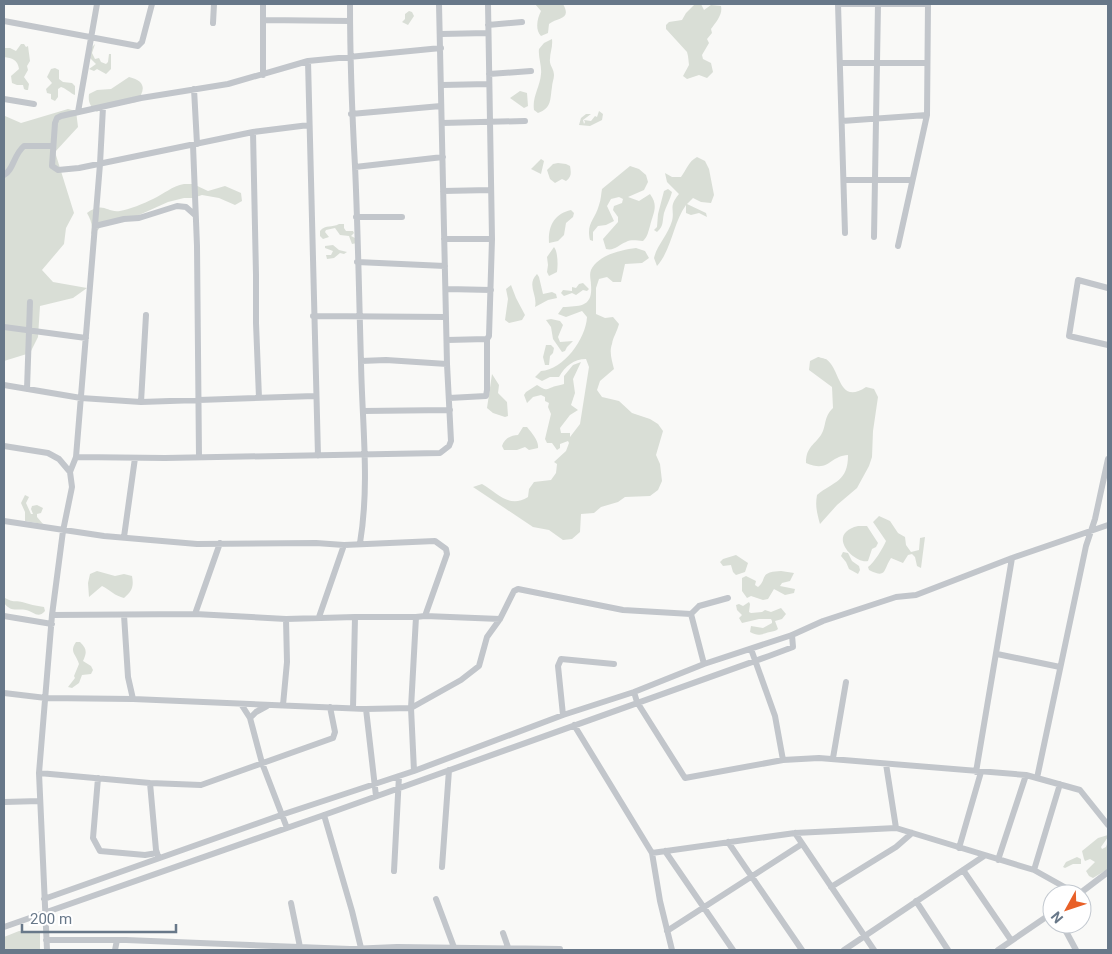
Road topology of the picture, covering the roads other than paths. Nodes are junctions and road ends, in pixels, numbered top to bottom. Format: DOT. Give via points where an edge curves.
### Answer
graph roads {
  1 [pos="97,4"];
  2 [pos="152,4"];
  3 [pos="214,4"];
  4 [pos="263,4"];
  5 [pos="350,4"];
  6 [pos="439,4"];
  7 [pos="488,4"];
  8 [pos="838,4"];
  9 [pos="878,4"];
  10 [pos="928,4"];
  11 [pos="263,20"];
  12 [pos="4,21"];
  13 [pos="350,21"];
  14 [pos="522,22"];
  15 [pos="213,23"];
  16 [pos="488,25"];
  17 [pos="488,33"];
  18 [pos="441,34"];
  19 [pos="91,38"];
  20 [pos="441,48"];
  21 [pos="350,56"];
  22 [pos="308,61"];
  23 [pos="840,63"];
  24 [pos="877,63"];
  25 [pos="927,63"];
  26 [pos="531,71"];
  27 [pos="489,74"];
  28 [pos="264,75"];
  29 [pos="489,84"];
  30 [pos="442,85"];
  31 [pos="194,90"];
  32 [pos="4,99"];
  33 [pos="34,104"];
  34 [pos="441,106"];
  35 [pos="103,107"];
  36 [pos="78,112"];
  37 [pos="351,114"];
  38 [pos="927,116"];
  39 [pos="876,119"];
  40 [pos="525,121"];
  41 [pos="842,121"];
  42 [pos="490,122"];
  43 [pos="442,123"];
  44 [pos="309,125"];
  45 [pos="252,132"];
  46 [pos="195,145"];
  47 [pos="53,146"];
  48 [pos="442,157"];
  49 [pos="100,164"];
  50 [pos="355,167"];
  51 [pos="4,175"];
  52 [pos="844,180"];
  53 [pos="875,180"];
  54 [pos="912,180"];
  55 [pos="443,190"];
  56 [pos="491,190"];
  57 [pos="196,215"];
  58 [pos="356,217"];
  59 [pos="402,217"];
  60 [pos="95,226"];
  61 [pos="845,233"];
  62 [pos="874,237"];
  63 [pos="444,239"];
  64 [pos="492,239"];
  65 [pos="898,246"];
  66 [pos="357,262"];
  67 [pos="445,266"];
  68 [pos="1108,288"];
  69 [pos="447,289"];
  70 [pos="491,290"];
  71 [pos="30,302"];
  72 [pos="146,315"];
  73 [pos="313,316"];
  74 [pos="360,316"];
  75 [pos="446,317"];
  76 [pos="4,327"];
  77 [pos="28,329"];
  78 [pos="86,338"];
  79 [pos="488,339"];
  80 [pos="447,340"];
  81 [pos="1108,345"];
  82 [pos="361,361"];
  83 [pos="447,364"];
  84 [pos="4,385"];
  85 [pos="27,389"];
  86 [pos="315,396"];
  87 [pos="80,398"];
  88 [pos="259,398"];
  89 [pos="449,398"];
  90 [pos="199,400"];
  91 [pos="141,402"];
  92 [pos="450,410"];
  93 [pos="363,411"];
  94 [pos="4,446"];
  95 [pos="366,455"];
  96 [pos="318,456"];
  97 [pos="76,457"];
  98 [pos="199,457"];
  99 [pos="135,458"];
  100 [pos="1108,459"];
  101 [pos="1108,468"];
  102 [pos="70,472"];
  103 [pos="4,521"];
  104 [pos="1108,524"];
  105 [pos="63,531"];
  106 [pos="1090,531"];
  107 [pos="124,537"];
  108 [pos="220,543"];
  109 [pos="360,543"];
  110 [pos="344,545"];
  111 [pos="1012,558"];
  112 [pos="728,598"];
  113 [pos="194,614"];
  114 [pos="691,614"];
  115 [pos="52,615"];
  116 [pos="124,615"];
  117 [pos="4,616"];
  118 [pos="425,616"];
  119 [pos="318,617"];
  120 [pos="354,617"];
  121 [pos="416,618"];
  122 [pos="286,619"];
  123 [pos="500,620"];
  124 [pos="52,624"];
  125 [pos="792,635"];
  126 [pos="765,644"];
  127 [pos="751,649"];
  128 [pos="996,654"];
  129 [pos="769,656"];
  130 [pos="755,660"];
  131 [pos="614,664"];
  132 [pos="704,664"];
  133 [pos="1060,667"];
  134 [pos="846,682"];
  135 [pos="634,692"];
  136 [pos="4,693"];
  137 [pos="46,698"];
  138 [pos="133,699"];
  139 [pos="637,702"];
  140 [pos="241,704"];
  141 [pos="597,704"];
  142 [pos="283,705"];
  143 [pos="267,706"];
  144 [pos="330,707"];
  145 [pos="353,708"];
  146 [pos="411,708"];
  147 [pos="366,709"];
  148 [pos="563,715"];
  149 [pos="601,715"];
  150 [pos="250,718"];
  151 [pos="574,725"];
  152 [pos="833,758"];
  153 [pos="783,760"];
  154 [pos="262,763"];
  155 [pos="886,764"];
  156 [pos="450,770"];
  157 [pos="414,771"];
  158 [pos="978,772"];
  159 [pos="39,773"];
  160 [pos="1026,775"];
  161 [pos="400,776"];
  162 [pos="98,778"];
  163 [pos="1037,778"];
  164 [pos="150,782"];
  165 [pos="374,784"];
  166 [pos="1060,784"];
  167 [pos="399,788"];
  168 [pos="376,796"];
  169 [pos="40,801"];
  170 [pos="4,802"];
  171 [pos="324,815"];
  172 [pos="281,816"];
  173 [pos="1108,825"];
  174 [pos="287,828"];
  175 [pos="896,828"];
  176 [pos="912,833"];
  177 [pos="795,834"];
  178 [pos="728,842"];
  179 [pos="802,844"];
  180 [pos="959,848"];
  181 [pos="665,851"];
  182 [pos="652,852"];
  183 [pos="158,856"];
  184 [pos="984,856"];
  185 [pos="998,860"];
  186 [pos="442,867"];
  187 [pos="963,870"];
  188 [pos="1034,870"];
  189 [pos="394,871"];
  190 [pos="1108,872"];
  191 [pos="751,876"];
  192 [pos="1060,884"];
  193 [pos="1092,884"];
  194 [pos="831,887"];
  195 [pos="44,899"];
  196 [pos="436,900"];
  197 [pos="916,902"];
  198 [pos="291,903"];
  199 [pos="704,907"];
  200 [pos="46,913"];
  201 [pos="1042,920"];
  202 [pos="4,927"];
  203 [pos="667,931"];
  204 [pos="503,933"];
  205 [pos="1067,934"];
  206 [pos="865,936"];
  207 [pos="46,940"];
  208 [pos="117,940"];
  209 [pos="1011,940"];
  210 [pos="166,941"];
  211 [pos="300,946"];
  212 [pos="232,947"];
  213 [pos="560,947"];
  214 [pos="290,948"];
  215 [pos="360,948"];
  216 [pos="398,948"];
  217 [pos="350,949"];
  218 [pos="454,949"];
  219 [pos="509,949"];
  220 [pos="46,950"];
  221 [pos="114,950"];
  222 [pos="166,950"];
  223 [pos="672,950"];
  224 [pos="733,950"];
  225 [pos="802,950"];
  226 [pos="844,950"];
  227 [pos="874,950"];
  228 [pos="948,950"];
  229 [pos="998,950"];
  230 [pos="1076,950"];
  1 -- 19 [label="street"];
  2 -- 19 [label="street" via="141,45"];
  3 -- 15 [label="street"];
  4 -- 11 [label="street"];
  5 -- 13 [label="street"];
  6 -- 18 [label="street"];
  7 -- 16 [label="street"];
  8 -- 9 [label="street"];
  8 -- 23 [label="street"];
  9 -- 10 [label="street"];
  9 -- 24 [label="street"];
  10 -- 25 [label="street"];
  11 -- 13 [label="street"];
  11 -- 28 [label="street"];
  12 -- 19 [label="street"];
  13 -- 21 [label="street"];
  14 -- 16 [label="street"];
  16 -- 17 [label="street"];
  17 -- 18 [label="street"];
  17 -- 27 [label="street"];
  18 -- 20 [label="street"];
  19 -- 36 [label="street"];
  20 -- 21 [label="street"];
  20 -- 30 [label="street"];
  21 -- 22 [label="street"];
  21 -- 37 [label="street"];
  22 -- 28 [label="street"];
  22 -- 44 [label="street"];
  23 -- 24 [label="street"];
  23 -- 41 [label="street"];
  24 -- 25 [label="street"];
  24 -- 39 [label="street"];
  25 -- 38 [label="street"];
  26 -- 27 [label="street"];
  27 -- 29 [label="street"];
  28 -- 31 [label="street"];
  29 -- 30 [label="street"];
  29 -- 42 [label="street"];
  30 -- 34 [label="street"];
  31 -- 35 [label="street"];
  31 -- 46 [label="street"];
  32 -- 33 [label="street"];
  34 -- 37 [label="street"];
  34 -- 43 [label="street"];
  35 -- 36 [label="street"];
  35 -- 49 [label="street"];
  36 -- 47 [label="street" via="57,118"];
  37 -- 50 [label="street"];
  38 -- 39 [label="street"];
  38 -- 54 [label="street"];
  39 -- 41 [label="street"];
  39 -- 53 [label="street"];
  40 -- 42 [label="street"];
  41 -- 52 [label="street"];
  42 -- 43 [label="street"];
  42 -- 56 [label="street"];
  43 -- 48 [label="street"];
  44 -- 45 [label="street"];
  44 -- 73 [label="street"];
  45 -- 46 [label="street"];
  45 -- 88 [label="street"];
  46 -- 49 [label="street"];
  46 -- 57 [label="street"];
  47 -- 49 [label="street" via="51,162 54,169"];
  47 -- 51 [label="street" via="24,146"];
  48 -- 50 [label="street"];
  48 -- 55 [label="street"];
  49 -- 60 [label="street"];
  50 -- 58 [label="street"];
  52 -- 53 [label="street"];
  52 -- 61 [label="street"];
  53 -- 54 [label="street"];
  53 -- 62 [label="street"];
  54 -- 65 [label="street"];
  55 -- 56 [label="street"];
  55 -- 63 [label="street"];
  56 -- 64 [label="street"];
  57 -- 60 [label="street" via="186,207 177,206 139,218"];
  57 -- 90 [label="street"];
  58 -- 59 [label="street"];
  58 -- 66 [label="street"];
  60 -- 78 [label="street"];
  63 -- 64 [label="street"];
  63 -- 67 [label="street"];
  64 -- 70 [label="street"];
  66 -- 67 [label="street"];
  66 -- 74 [label="street"];
  67 -- 69 [label="street"];
  68 -- 81 [label="street" via="1078,280 1069,336"];
  69 -- 70 [label="street"];
  69 -- 75 [label="street"];
  70 -- 79 [label="street"];
  71 -- 77 [label="street"];
  72 -- 91 [label="street"];
  73 -- 74 [label="street"];
  73 -- 86 [label="street"];
  74 -- 75 [label="street"];
  74 -- 82 [label="street"];
  75 -- 80 [label="street"];
  76 -- 77 [label="street"];
  77 -- 78 [label="street"];
  77 -- 85 [label="street"];
  78 -- 87 [label="street"];
  79 -- 80 [label="street"];
  79 -- 89 [label="street" via="486,396"];
  80 -- 83 [label="street"];
  82 -- 83 [label="street"];
  82 -- 93 [label="street"];
  83 -- 89 [label="street"];
  84 -- 85 [label="street"];
  85 -- 87 [label="street"];
  86 -- 88 [label="street"];
  86 -- 96 [label="street"];
  87 -- 91 [label="street"];
  87 -- 97 [label="street"];
  88 -- 90 [label="street"];
  89 -- 92 [label="street"];
  90 -- 91 [label="street"];
  90 -- 98 [label="street"];
  92 -- 93 [label="street"];
  92 -- 95 [label="street" via="450,446 440,453"];
  93 -- 95 [label="street"];
  94 -- 102 [label="street" via="48,453 59,459"];
  95 -- 96 [label="street"];
  95 -- 109 [label="street"];
  96 -- 98 [label="street"];
  97 -- 99 [label="street"];
  97 -- 102 [label="street"];
  98 -- 99 [label="street"];
  99 -- 107 [label="street"];
  100 -- 101 [label="street"];
  101 -- 106 [label="street"];
  102 -- 105 [label="street" via="72,487"];
  103 -- 105 [label="street"];
  104 -- 106 [label="street"];
  105 -- 107 [label="street"];
  105 -- 115 [label="street"];
  106 -- 111 [label="street"];
  106 -- 133 [label="street"];
  107 -- 108 [label="street"];
  108 -- 110 [label="street"];
  108 -- 113 [label="street"];
  109 -- 110 [label="street"];
  109 -- 118 [label="street" via="435,541 446,550"];
  110 -- 119 [label="street"];
  111 -- 125 [label="street" via="916,595 896,597 823,621"];
  111 -- 128 [label="street"];
  112 -- 114 [label="street" via="699,606"];
  113 -- 116 [label="street"];
  113 -- 122 [label="street"];
  114 -- 123 [label="street" via="623,610 518,589"];
  114 -- 132 [label="street"];
  115 -- 116 [label="street"];
  115 -- 124 [label="street"];
  116 -- 138 [label="street" via="128,677"];
  117 -- 124 [label="street"];
  118 -- 121 [label="street"];
  118 -- 123 [label="street"];
  119 -- 120 [label="street"];
  119 -- 122 [label="street"];
  120 -- 121 [label="street"];
  120 -- 145 [label="street"];
  121 -- 146 [label="street"];
  122 -- 142 [label="street"];
  123 -- 146 [label="street" via="487,637 479,666"];
  124 -- 137 [label="street"];
  125 -- 126 [label="street"];
  125 -- 129 [label="street" via="793,647"];
  126 -- 127 [label="street"];
  126 -- 129 [label="street"];
  127 -- 130 [label="street"];
  127 -- 132 [label="street"];
  128 -- 133 [label="street"];
  128 -- 158 [label="street"];
  129 -- 130 [label="street"];
  130 -- 139 [label="street"];
  130 -- 153 [label="street" via="775,716"];
  131 -- 148 [label="street" via="561,659 558,666"];
  132 -- 135 [label="street"];
  133 -- 163 [label="street"];
  134 -- 152 [label="street"];
  135 -- 139 [label="street"];
  135 -- 141 [label="street"];
  136 -- 137 [label="street"];
  137 -- 138 [label="street"];
  137 -- 159 [label="street"];
  138 -- 140 [label="street"];
  139 -- 149 [label="street"];
  139 -- 153 [label="street" via="684,778"];
  140 -- 143 [label="street"];
  140 -- 150 [label="street"];
  141 -- 148 [label="street"];
  141 -- 149 [label="street"];
  142 -- 143 [label="street"];
  142 -- 144 [label="street"];
  143 -- 150 [label="street"];
  144 -- 145 [label="street"];
  144 -- 154 [label="street" via="336,732 333,738"];
  145 -- 147 [label="street"];
  146 -- 147 [label="street"];
  146 -- 157 [label="street"];
  147 -- 165 [label="street"];
  148 -- 157 [label="street"];
  149 -- 151 [label="street"];
  150 -- 154 [label="street"];
  151 -- 156 [label="street"];
  151 -- 182 [label="street"];
  152 -- 153 [label="street"];
  152 -- 155 [label="street"];
  154 -- 164 [label="street" via="201,785"];
  154 -- 172 [label="street"];
  155 -- 158 [label="street"];
  155 -- 175 [label="street"];
  156 -- 167 [label="street"];
  156 -- 186 [label="street"];
  157 -- 161 [label="street"];
  158 -- 160 [label="street"];
  158 -- 180 [label="street"];
  159 -- 162 [label="street"];
  159 -- 169 [label="street"];
  160 -- 163 [label="street"];
  160 -- 185 [label="street"];
  161 -- 165 [label="street"];
  161 -- 167 [label="street"];
  162 -- 164 [label="street"];
  162 -- 183 [label="street" via="93,838 100,851"];
  163 -- 166 [label="street"];
  164 -- 183 [label="street"];
  165 -- 168 [label="street"];
  165 -- 172 [label="street"];
  166 -- 173 [label="street" via="1080,790"];
  166 -- 188 [label="street"];
  167 -- 168 [label="street"];
  167 -- 189 [label="street"];
  168 -- 171 [label="street"];
  169 -- 170 [label="street"];
  169 -- 195 [label="street"];
  171 -- 174 [label="street"];
  171 -- 215 [label="street"];
  172 -- 174 [label="street"];
  172 -- 183 [label="street"];
  174 -- 200 [label="street"];
  175 -- 176 [label="street"];
  175 -- 177 [label="street"];
  176 -- 180 [label="street"];
  176 -- 194 [label="street" via="896,847"];
  177 -- 178 [label="street"];
  177 -- 179 [label="street"];
  178 -- 181 [label="street"];
  178 -- 191 [label="street"];
  179 -- 191 [label="street"];
  179 -- 194 [label="street"];
  180 -- 184 [label="street"];
  181 -- 182 [label="street"];
  181 -- 199 [label="street"];
  182 -- 203 [label="street"];
  183 -- 195 [label="street"];
  184 -- 185 [label="street"];
  184 -- 187 [label="street"];
  185 -- 188 [label="street"];
  187 -- 197 [label="street"];
  187 -- 209 [label="street"];
  188 -- 192 [label="street"];
  190 -- 193 [label="street"];
  191 -- 199 [label="street"];
  191 -- 225 [label="street"];
  194 -- 206 [label="street"];
  195 -- 200 [label="street"];
  196 -- 218 [label="street"];
  197 -- 206 [label="street"];
  197 -- 228 [label="street"];
  198 -- 211 [label="street"];
  199 -- 203 [label="street"];
  199 -- 224 [label="street"];
  200 -- 202 [label="street"];
  200 -- 207 [label="street"];
  201 -- 209 [label="street"];
  203 -- 223 [label="street"];
  204 -- 219 [label="street"];
  205 -- 230 [label="street"];
  206 -- 226 [label="street"];
  206 -- 227 [label="street"];
  207 -- 208 [label="street"];
  207 -- 220 [label="street"];
  208 -- 210 [label="street"];
  208 -- 221 [label="street"];
  209 -- 229 [label="street"];
  210 -- 212 [label="street"];
  210 -- 222 [label="street"];
  211 -- 214 [label="street"];
  211 -- 217 [label="street"];
  212 -- 214 [label="street"];
  213 -- 219 [label="street"];
  215 -- 216 [label="street"];
  215 -- 217 [label="street"];
  216 -- 218 [label="street"];
  218 -- 219 [label="street"];
}
